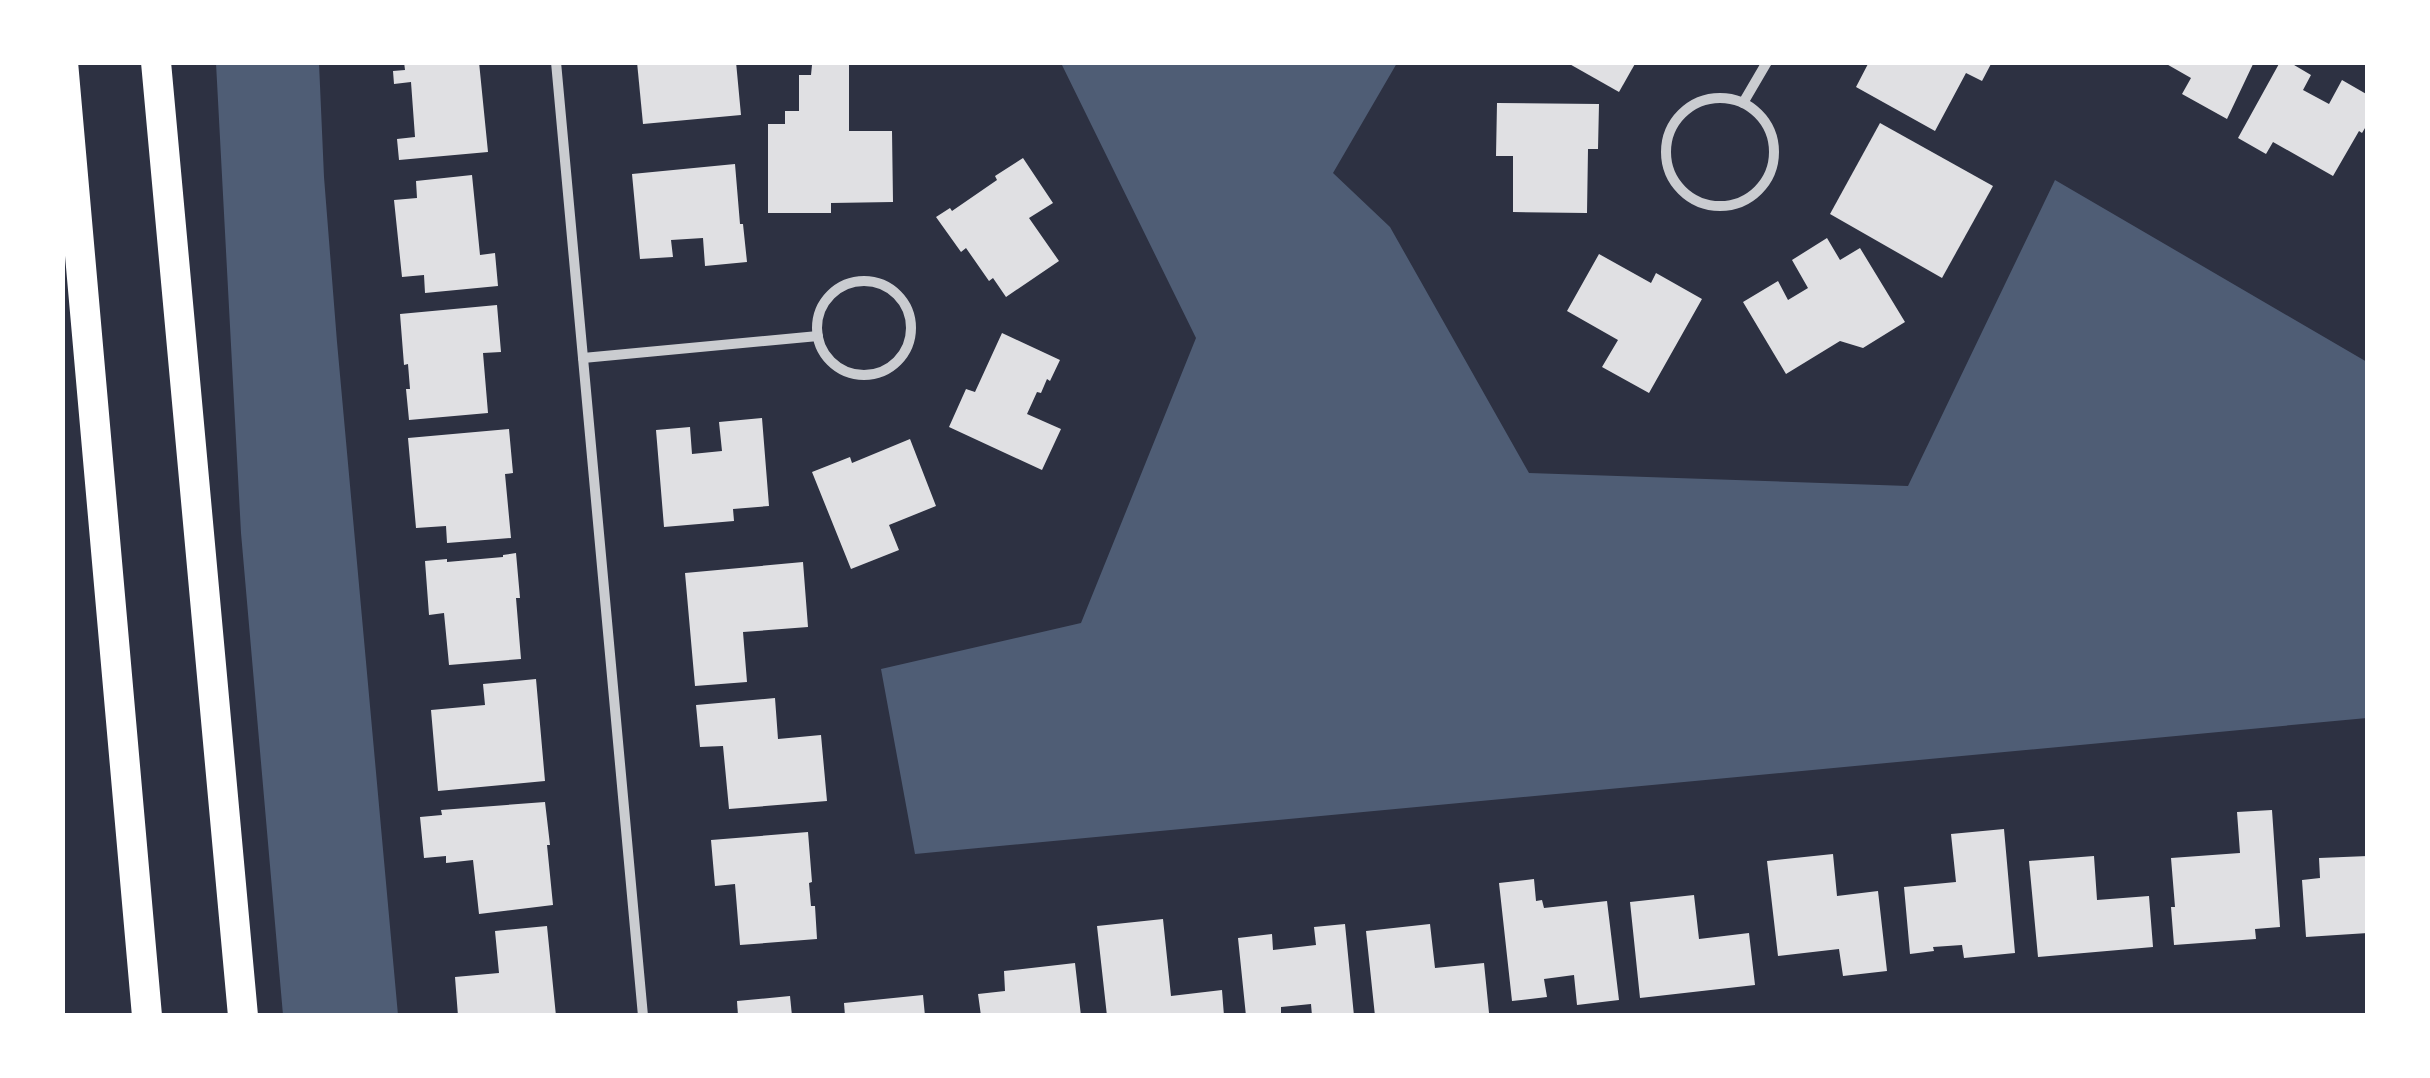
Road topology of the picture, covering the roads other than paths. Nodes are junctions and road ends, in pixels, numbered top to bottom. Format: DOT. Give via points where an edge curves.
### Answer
graph roads {
  1 [pos="63,62"];
  2 [pos="156,62"];
  3 [pos="556,62"];
  4 [pos="1767,62"];
  5 [pos="1743,104"];
  6 [pos="818,336"];
  7 [pos="583,358"];
  8 [pos="146,1016"];
  9 [pos="243,1016"];
  10 [pos="643,1016"];
  1 -- 8 [label="highway"];
  2 -- 9 [label="highway"];
  3 -- 7 [label="street"];
  4 -- 5 [label="street"];
  5 -- 5 [label="street" via="1727,98 1694,104 1671,129 1666,162 1682,192 1696,201 1730,206 1759,190 1768,176 1773,142 1757,113"];
  6 -- 6 [label="street" via="841,369 869,375 905,351 910,319 894,291 864,280 834,291 818,319"];
  6 -- 7 [label="street"];
  7 -- 10 [label="street"];
}
